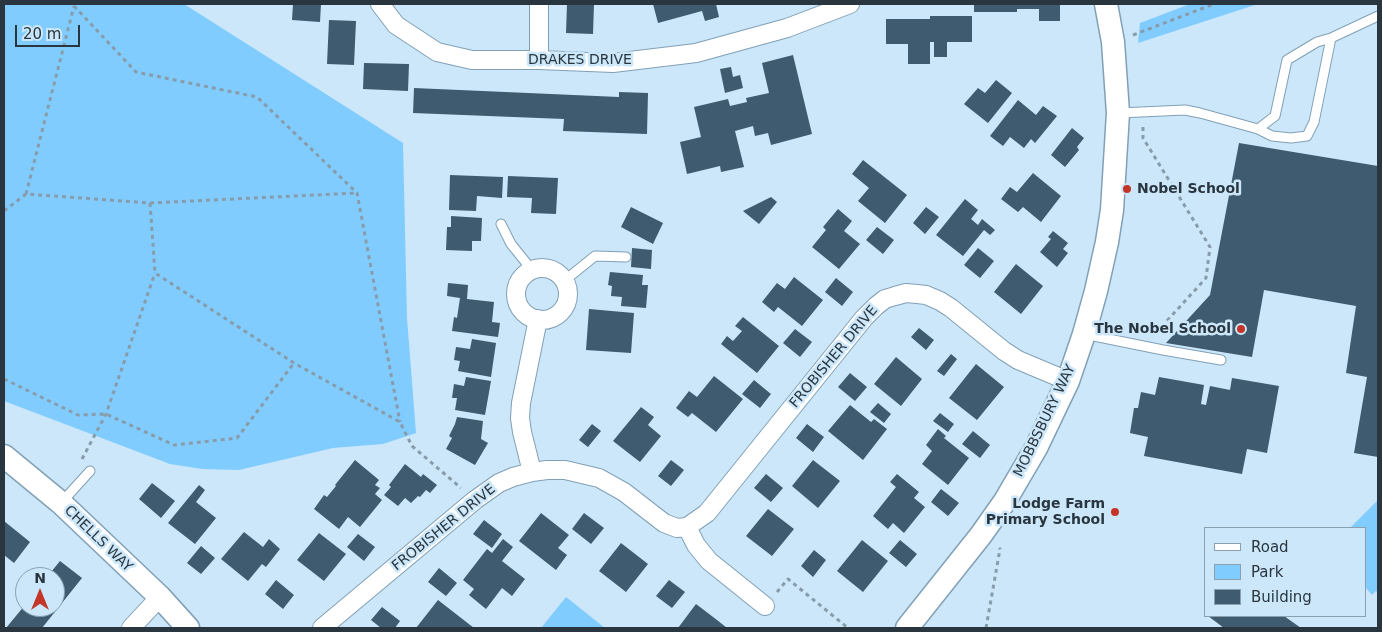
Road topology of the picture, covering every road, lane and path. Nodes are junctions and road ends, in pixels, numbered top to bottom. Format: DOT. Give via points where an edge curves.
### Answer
graph roads {
  1 [pos="380,4"];
  2 [pos="539,4"];
  3 [pos="850,4"];
  4 [pos="1106,4"];
  5 [pos="1214,4"];
  6 [pos="74,5"];
  7 [pos="1378,16"];
  8 [pos="1331,38"];
  9 [pos="1113,42"];
  10 [pos="539,60"];
  11 [pos="1143,112"];
  12 [pos="1118,113"];
  13 [pos="1258,129"];
  14 [pos="357,193"];
  15 [pos="26,194"];
  16 [pos="150,203"];
  17 [pos="4,211"];
  18 [pos="501,224"];
  19 [pos="626,257"];
  20 [pos="532,270"];
  21 [pos="155,273"];
  22 [pos="564,281"];
  23 [pos="538,319"];
  24 [pos="1084,334"];
  25 [pos="1144,346"];
  26 [pos="1221,360"];
  27 [pos="294,363"];
  28 [pos="4,379"];
  29 [pos="1068,381"];
  30 [pos="106,414"];
  31 [pos="400,422"];
  32 [pos="4,456"];
  33 [pos="90,471"];
  34 [pos="532,472"];
  35 [pos="475,500"];
  36 [pos="61,504"];
  37 [pos="687,527"];
  38 [pos="981,535"];
  39 [pos="160,598"];
  40 [pos="765,606"];
  41 [pos="131,628"];
  42 [pos="188,628"];
  43 [pos="322,628"];
  44 [pos="848,628"];
  45 [pos="907,628"];
  46 [pos="986,628"];
  1 -- 10 [label="street, DRAKES DRIVE" via="396,25 438,52 472,60"];
  2 -- 10 [label="street"];
  3 -- 10 [label="street, DRAKES DRIVE" via="787,28 696,53 612,63"];
  4 -- 9 [label="street, MOBBSBURY WAY"];
  5 -- 9 [label="path"];
  6 -- 14 [label="path" via="136,72 258,97"];
  6 -- 15 [label="path"];
  7 -- 8 [label="lane"];
  8 -- 13 [label="lane" via="1317,42 1287,60 1275,116"];
  8 -- 13 [label="lane" via="1314,122 1307,136 1272,136"];
  9 -- 12 [label="street, MOBBSBURY WAY"];
  11 -- 12 [label="lane"];
  11 -- 13 [label="lane" via="1185,110"];
  11 -- 25 [label="path" via="1143,138 1210,246 1206,278"];
  12 -- 24 [label="street, MOBBSBURY WAY" via="1112,210"];
  14 -- 16 [label="path"];
  14 -- 31 [label="path"];
  15 -- 16 [label="path"];
  15 -- 17 [label="path"];
  16 -- 21 [label="path"];
  18 -- 20 [label="lane" via="511,244"];
  19 -- 22 [label="lane" via="594,256"];
  20 -- 22 [label="street" via="550,269"];
  20 -- 23 [label="street" via="520,280 516,297 523,312"];
  21 -- 27 [label="path"];
  21 -- 30 [label="path"];
  22 -- 23 [label="street" via="567,289 565,305 554,316"];
  23 -- 34 [label="street" via="520,418"];
  24 -- 25 [label="lane"];
  24 -- 29 [label="street, MOBBSBURY WAY"];
  25 -- 26 [label="lane"];
  27 -- 30 [label="path" via="237,438 174,445"];
  27 -- 31 [label="path"];
  28 -- 30 [label="path" via="78,415"];
  29 -- 37 [label="street, FROBISHER DRIVE" via="1004,351 940,301 926,295 906,293 885,299 864,318 706,513"];
  29 -- 38 [label="street, MOBBSBURY WAY" via="1036,448"];
  30 -- 33 [label="path" via="80,462"];
  31 -- 35 [label="path" via="412,446"];
  32 -- 36 [label="street, CHELLS WAY"];
  33 -- 36 [label="lane"];
  34 -- 35 [label="street, FROBISHER DRIVE" via="499,483"];
  34 -- 37 [label="street, FROBISHER DRIVE" via="565,470 599,478 624,492 664,523 677,528"];
  35 -- 43 [label="street, FROBISHER DRIVE"];
  36 -- 39 [label="street, CHELLS WAY"];
  37 -- 40 [label="street" via="696,545 710,561"];
  38 -- 45 [label="street, MOBBSBURY WAY"];
  38 -- 46 [label="path" via="1000,549"];
  39 -- 41 [label="street"];
  39 -- 42 [label="street, CHELLS WAY"];
  40 -- 44 [label="path" via="788,579"];
}
